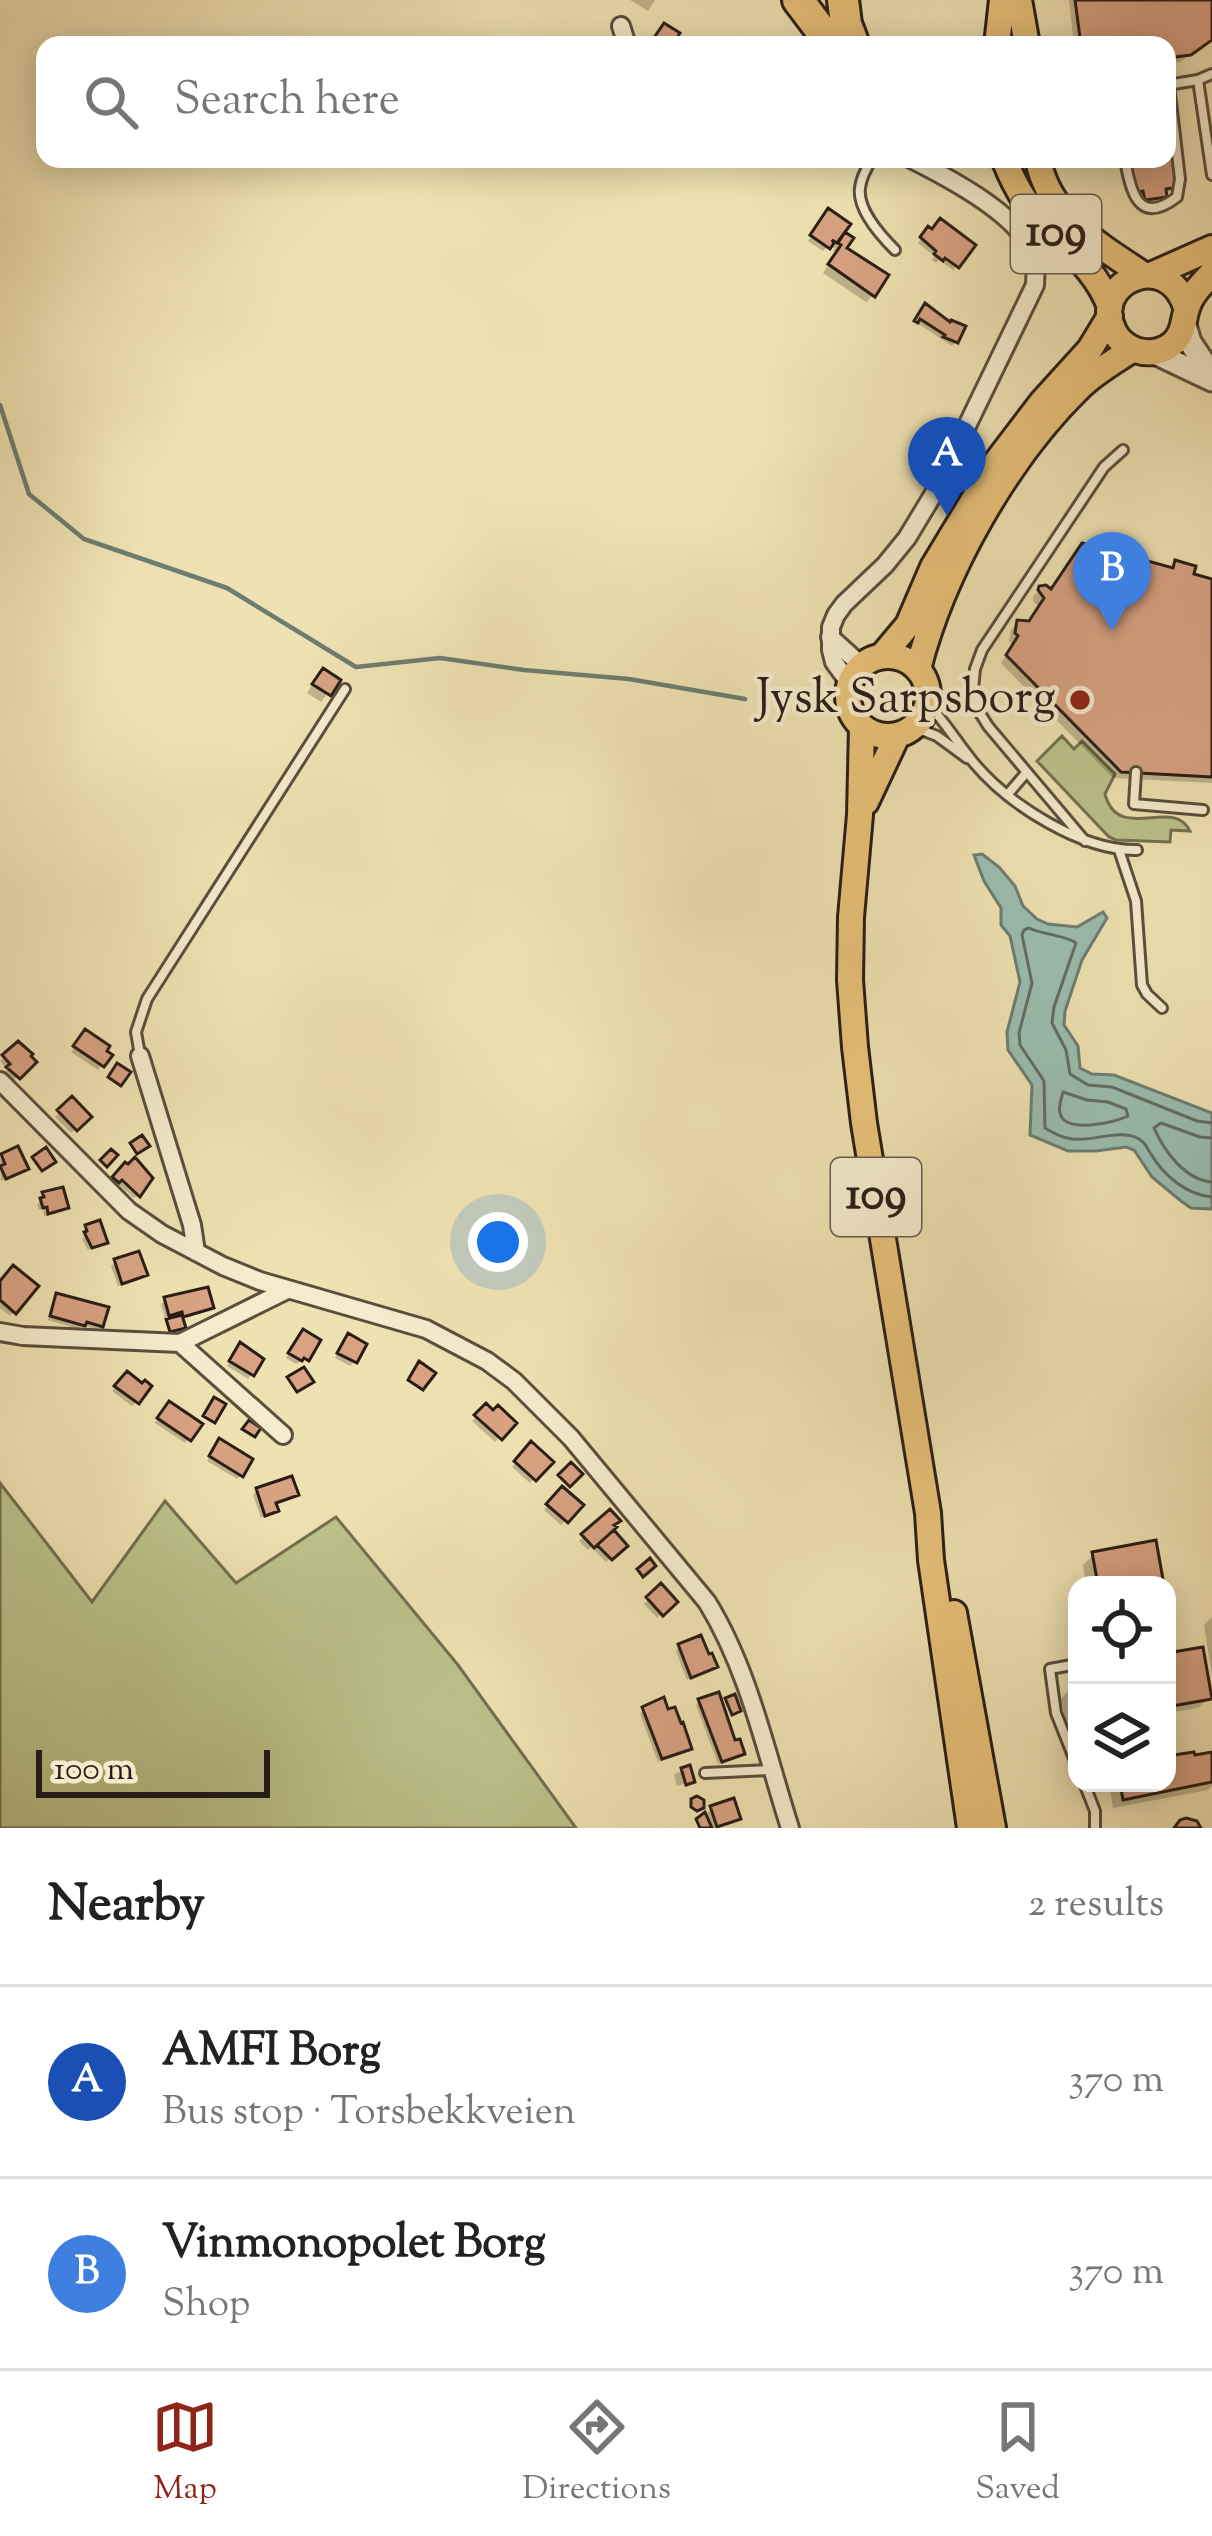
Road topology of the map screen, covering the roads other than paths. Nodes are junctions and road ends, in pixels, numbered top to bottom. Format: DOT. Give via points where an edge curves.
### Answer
graph roads {
  1 [pos="797,0"];
  2 [pos="843,0"];
  3 [pos="1002,0"];
  4 [pos="1019,0"];
  5 [pos="621,26"];
  6 [pos="624,36"];
  7 [pos="826,36"];
  8 [pos="851,36"];
  9 [pos="998,36"];
  10 [pos="1025,36"];
  11 [pos="1212,74"];
  12 [pos="1198,80"];
  13 [pos="1176,84"];
  14 [pos="1176,148"];
  15 [pos="868,168"];
  16 [pos="929,168"];
  17 [pos="1009,168"];
  18 [pos="1040,168"];
  19 [pos="1126,168"];
  20 [pos="1212,175"];
  21 [pos="1212,248"];
  22 [pos="895,250"];
  23 [pos="1212,273"];
  24 [pos="1148,275"];
  25 [pos="1110,312"];
  26 [pos="1186,316"];
  27 [pos="1143,351"];
  28 [pos="1212,378"];
  29 [pos="1123,450"];
  30 [pos="864,669"];
  31 [pos="918,669"];
  32 [pos="345,689"];
  33 [pos="928,704"];
  34 [pos="862,727"];
  35 [pos="905,731"];
  36 [pos="973,762"];
  37 [pos="1136,772"];
  38 [pos="1027,773"];
  39 [pos="1007,795"];
  40 [pos="1203,810"];
  41 [pos="860,815"];
  42 [pos="1085,841"];
  43 [pos="1119,850"];
  44 [pos="1137,850"];
  45 [pos="1162,1007"];
  46 [pos="140,1056"];
  47 [pos="0,1082"];
  48 [pos="196,1252"];
  49 [pos="287,1290"];
  50 [pos="0,1332"];
  51 [pos="180,1342"];
  52 [pos="283,1435"];
  53 [pos="928,1513"];
  54 [pos="1068,1666"];
  55 [pos="1068,1743"];
  56 [pos="771,1769"];
  57 [pos="705,1773"];
  58 [pos="1088,1792"];
  59 [pos="790,1828"];
  60 [pos="970,1828"];
  61 [pos="993,1828"];
  62 [pos="1095,1828"];
  1 -- 7 [label="highway"];
  2 -- 8 [label="highway"];
  3 -- 9 [label="main road"];
  4 -- 10 [label="main road"];
  5 -- 6 [label="street"];
  11 -- 12 [label="lane"];
  12 -- 13 [label="lane"];
  12 -- 20 [label="lane"];
  14 -- 19 [label="lane" via="1180,179 1167,204 1136,201"];
  15 -- 22 [label="lane" via="861,199"];
  16 -- 30 [label="street" via="1018,232 1033,251 1035,285 936,490 907,538 831,627 830,638"];
  17 -- 25 [label="main road, 109" via="1027,202 1104,290"];
  18 -- 24 [label="main road, 109" via="1057,205 1106,252"];
  21 -- 24 [label="main road, 109"];
  23 -- 26 [label="main road"];
  24 -- 25 [label="main road, 109" via="1122,285"];
  24 -- 26 [label="main road, 109" via="1177,287"];
  25 -- 27 [label="main road, 109" via="1117,336"];
  25 -- 30 [label="main road, 109" via="1090,349 997,461 908,625"];
  26 -- 27 [label="main road" via="1173,344"];
  26 -- 28 [label="street" via="1190,342"];
  27 -- 28 [label="street"];
  27 -- 31 [label="main road" via="1081,386 1024,453 951,573"];
  29 -- 38 [label="lane" via="974,669 978,710"];
  30 -- 31 [label="main road" via="895,656"];
  30 -- 34 [label="main road, 109" via="849,707"];
  31 -- 33 [label="main road"];
  32 -- 46 [label="lane" via="147,998 136,1032"];
  33 -- 35 [label="main road, 109"];
  33 -- 36 [label="lane"];
  34 -- 35 [label="main road"];
  34 -- 41 [label="main road, 109"];
  35 -- 36 [label="lane" via="937,736"];
  35 -- 41 [label="main road, 109"];
  36 -- 39 [label="lane"];
  37 -- 40 [label="lane" via="1134,804"];
  38 -- 39 [label="lane"];
  38 -- 42 [label="lane"];
  39 -- 42 [label="lane"];
  41 -- 53 [label="main road, 109" via="851,917 854,1048"];
  42 -- 43 [label="lane"];
  43 -- 44 [label="lane"];
  43 -- 45 [label="lane" via="1136,901 1142,985"];
  46 -- 48 [label="street"];
  47 -- 48 [label="street" via="129,1211"];
  48 -- 49 [label="street"];
  49 -- 51 [label="street"];
  49 -- 56 [label="street" via="426,1329 487,1361 542,1407 707,1602 730,1644"];
  50 -- 51 [label="street"];
  51 -- 52 [label="street"];
  53 -- 60 [label="main road, 109"];
  53 -- 61 [label="main road, 109" via="943,1555"];
  54 -- 55 [label="lane" via="1050,1669"];
  56 -- 57 [label="lane"];
  56 -- 59 [label="street"];
  58 -- 62 [label="lane"];
}
